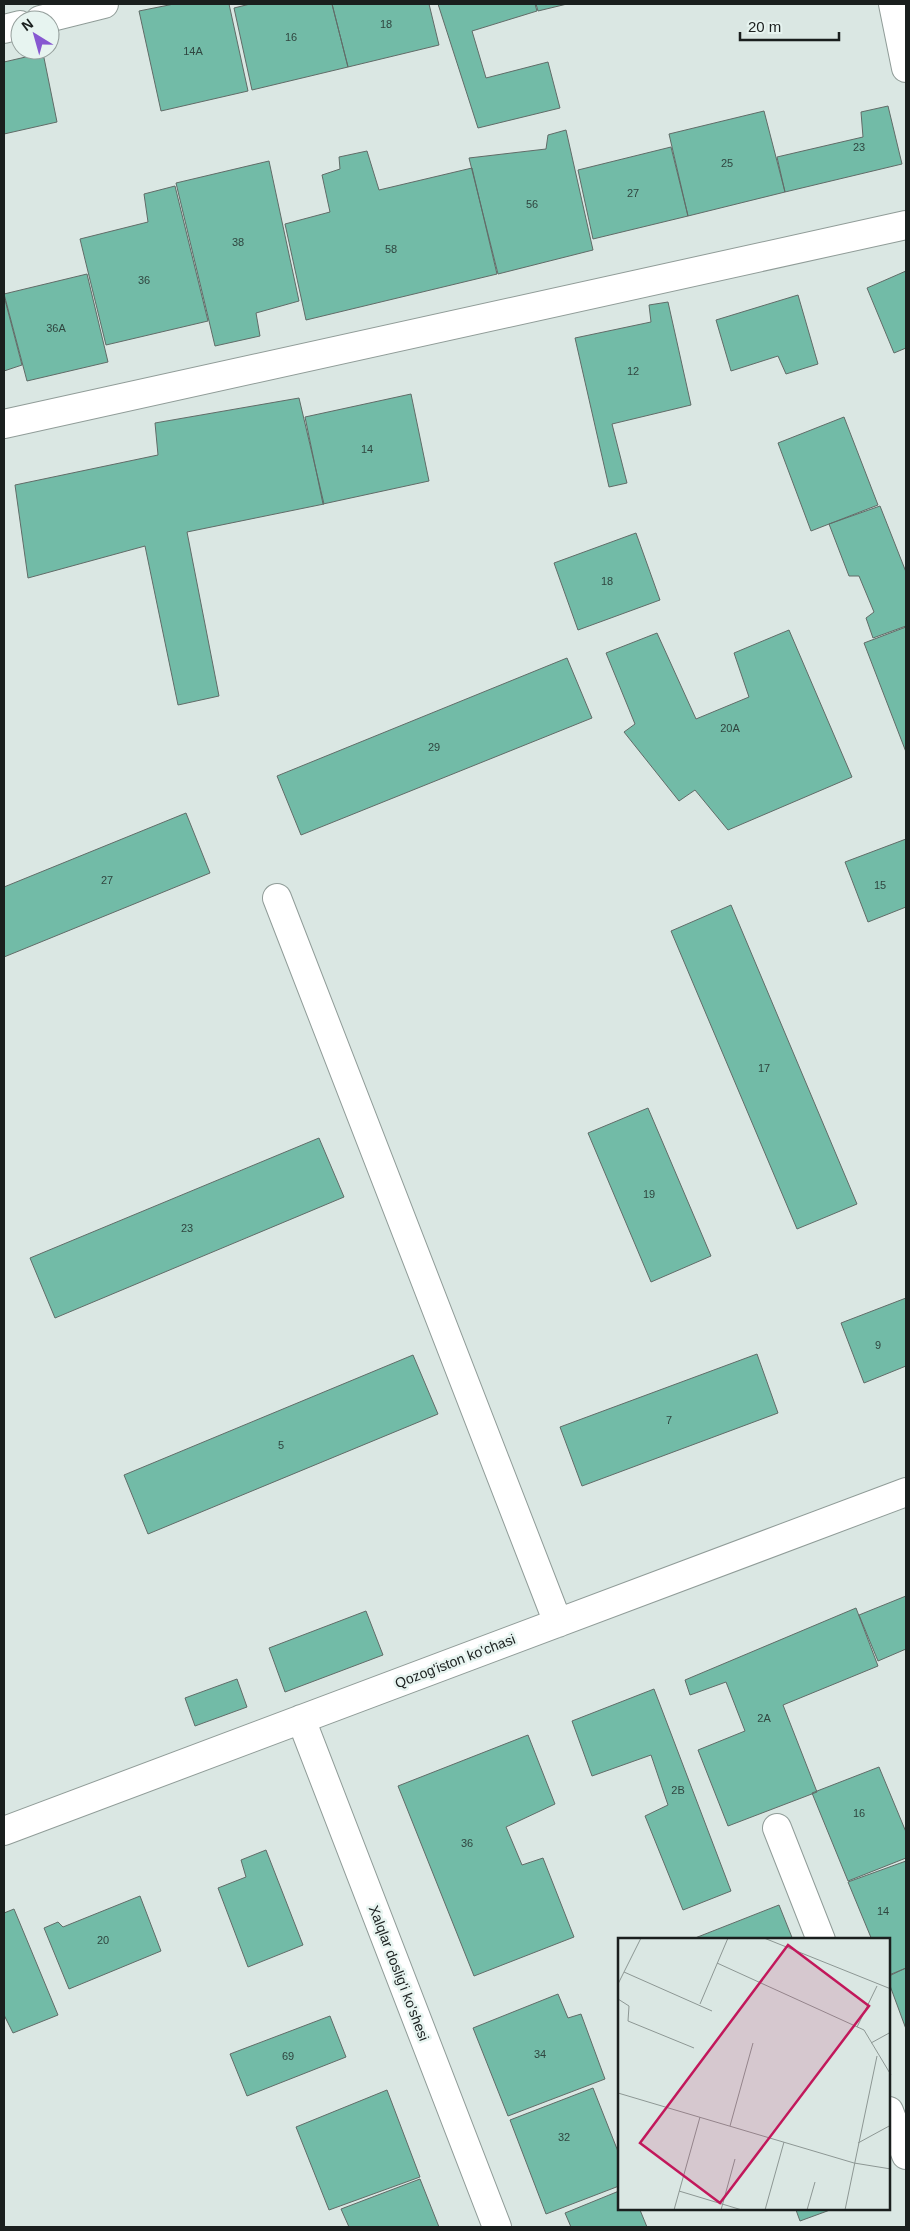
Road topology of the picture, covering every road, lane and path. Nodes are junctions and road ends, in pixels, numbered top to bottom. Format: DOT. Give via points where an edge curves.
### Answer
graph roads {
  1 [pos="104,4"];
  2 [pos="893,4"];
  3 [pos="60,15"];
  4 [pos="906,68"];
  5 [pos="906,225"];
  6 [pos="4,424"];
  7 [pos="277,898"];
  8 [pos="906,1492"];
  9 [pos="558,1623"];
  10 [pos="300,1719"];
  11 [pos="777,1828"];
  12 [pos="4,1831"];
  13 [pos="820,1938"];
  14 [pos="890,2114"];
  15 [pos="906,2155"];
  16 [pos="496,2227"];
  1 -- 3 [label="street"];
  2 -- 4 [label="street"];
  5 -- 6 [label="street"];
  7 -- 9 [label="street"];
  8 -- 9 [label="street, Qozog'iston ko'chasi"];
  9 -- 10 [label="street, Qozog'iston ko'chasi"];
  10 -- 12 [label="street, Qozog'iston ko'chasi"];
  10 -- 16 [label="street, Xalqlar doslig'i ko'shesi"];
  11 -- 13 [label="street"];
  14 -- 15 [label="street"];
}
